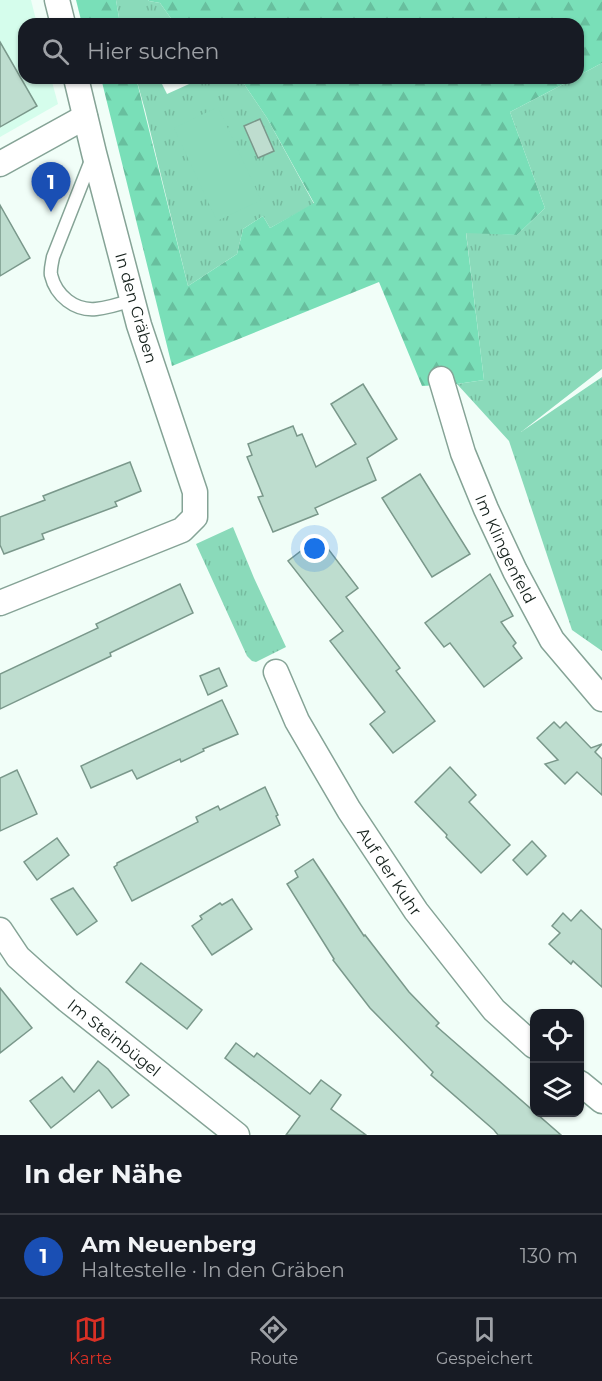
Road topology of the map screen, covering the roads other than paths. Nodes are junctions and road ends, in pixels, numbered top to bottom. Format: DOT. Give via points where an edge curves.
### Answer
graph roads {
  1 [pos="57,0"];
  2 [pos="62,18"];
  3 [pos="77,84"];
  4 [pos="85,117"];
  5 [pos="94,153"];
  6 [pos="0,164"];
  7 [pos="132,300"];
  8 [pos="441,379"];
  9 [pos="0,603"];
  10 [pos="276,672"];
  11 [pos="602,699"];
  12 [pos="0,930"];
  13 [pos="9,962"];
  14 [pos="530,1042"];
  15 [pos="584,1087"];
  16 [pos="602,1101"];
  17 [pos="237,1135"];
  1 -- 2 [label="street"];
  3 -- 4 [label="street, In den Gräben"];
  4 -- 5 [label="street, In den Gräben"];
  4 -- 6 [label="street"];
  5 -- 7 [label="street, In den Gräben"];
  5 -- 7 [label="lane" via="53,257 51,273 57,290 80,308 107,308"];
  7 -- 9 [label="street, In den Gräben" via="195,492 195,517 182,530"];
  8 -- 11 [label="street, Im Klingenfeld" via="463,453 515,571 552,640"];
  10 -- 14 [label="street, Auf der Kuhr" via="297,721 349,810 416,911 494,1010"];
  12 -- 13 [label="street, Im Steinbügel"];
  13 -- 17 [label="street, Im Steinbügel" via="67,1000"];
  15 -- 16 [label="street"];
}
